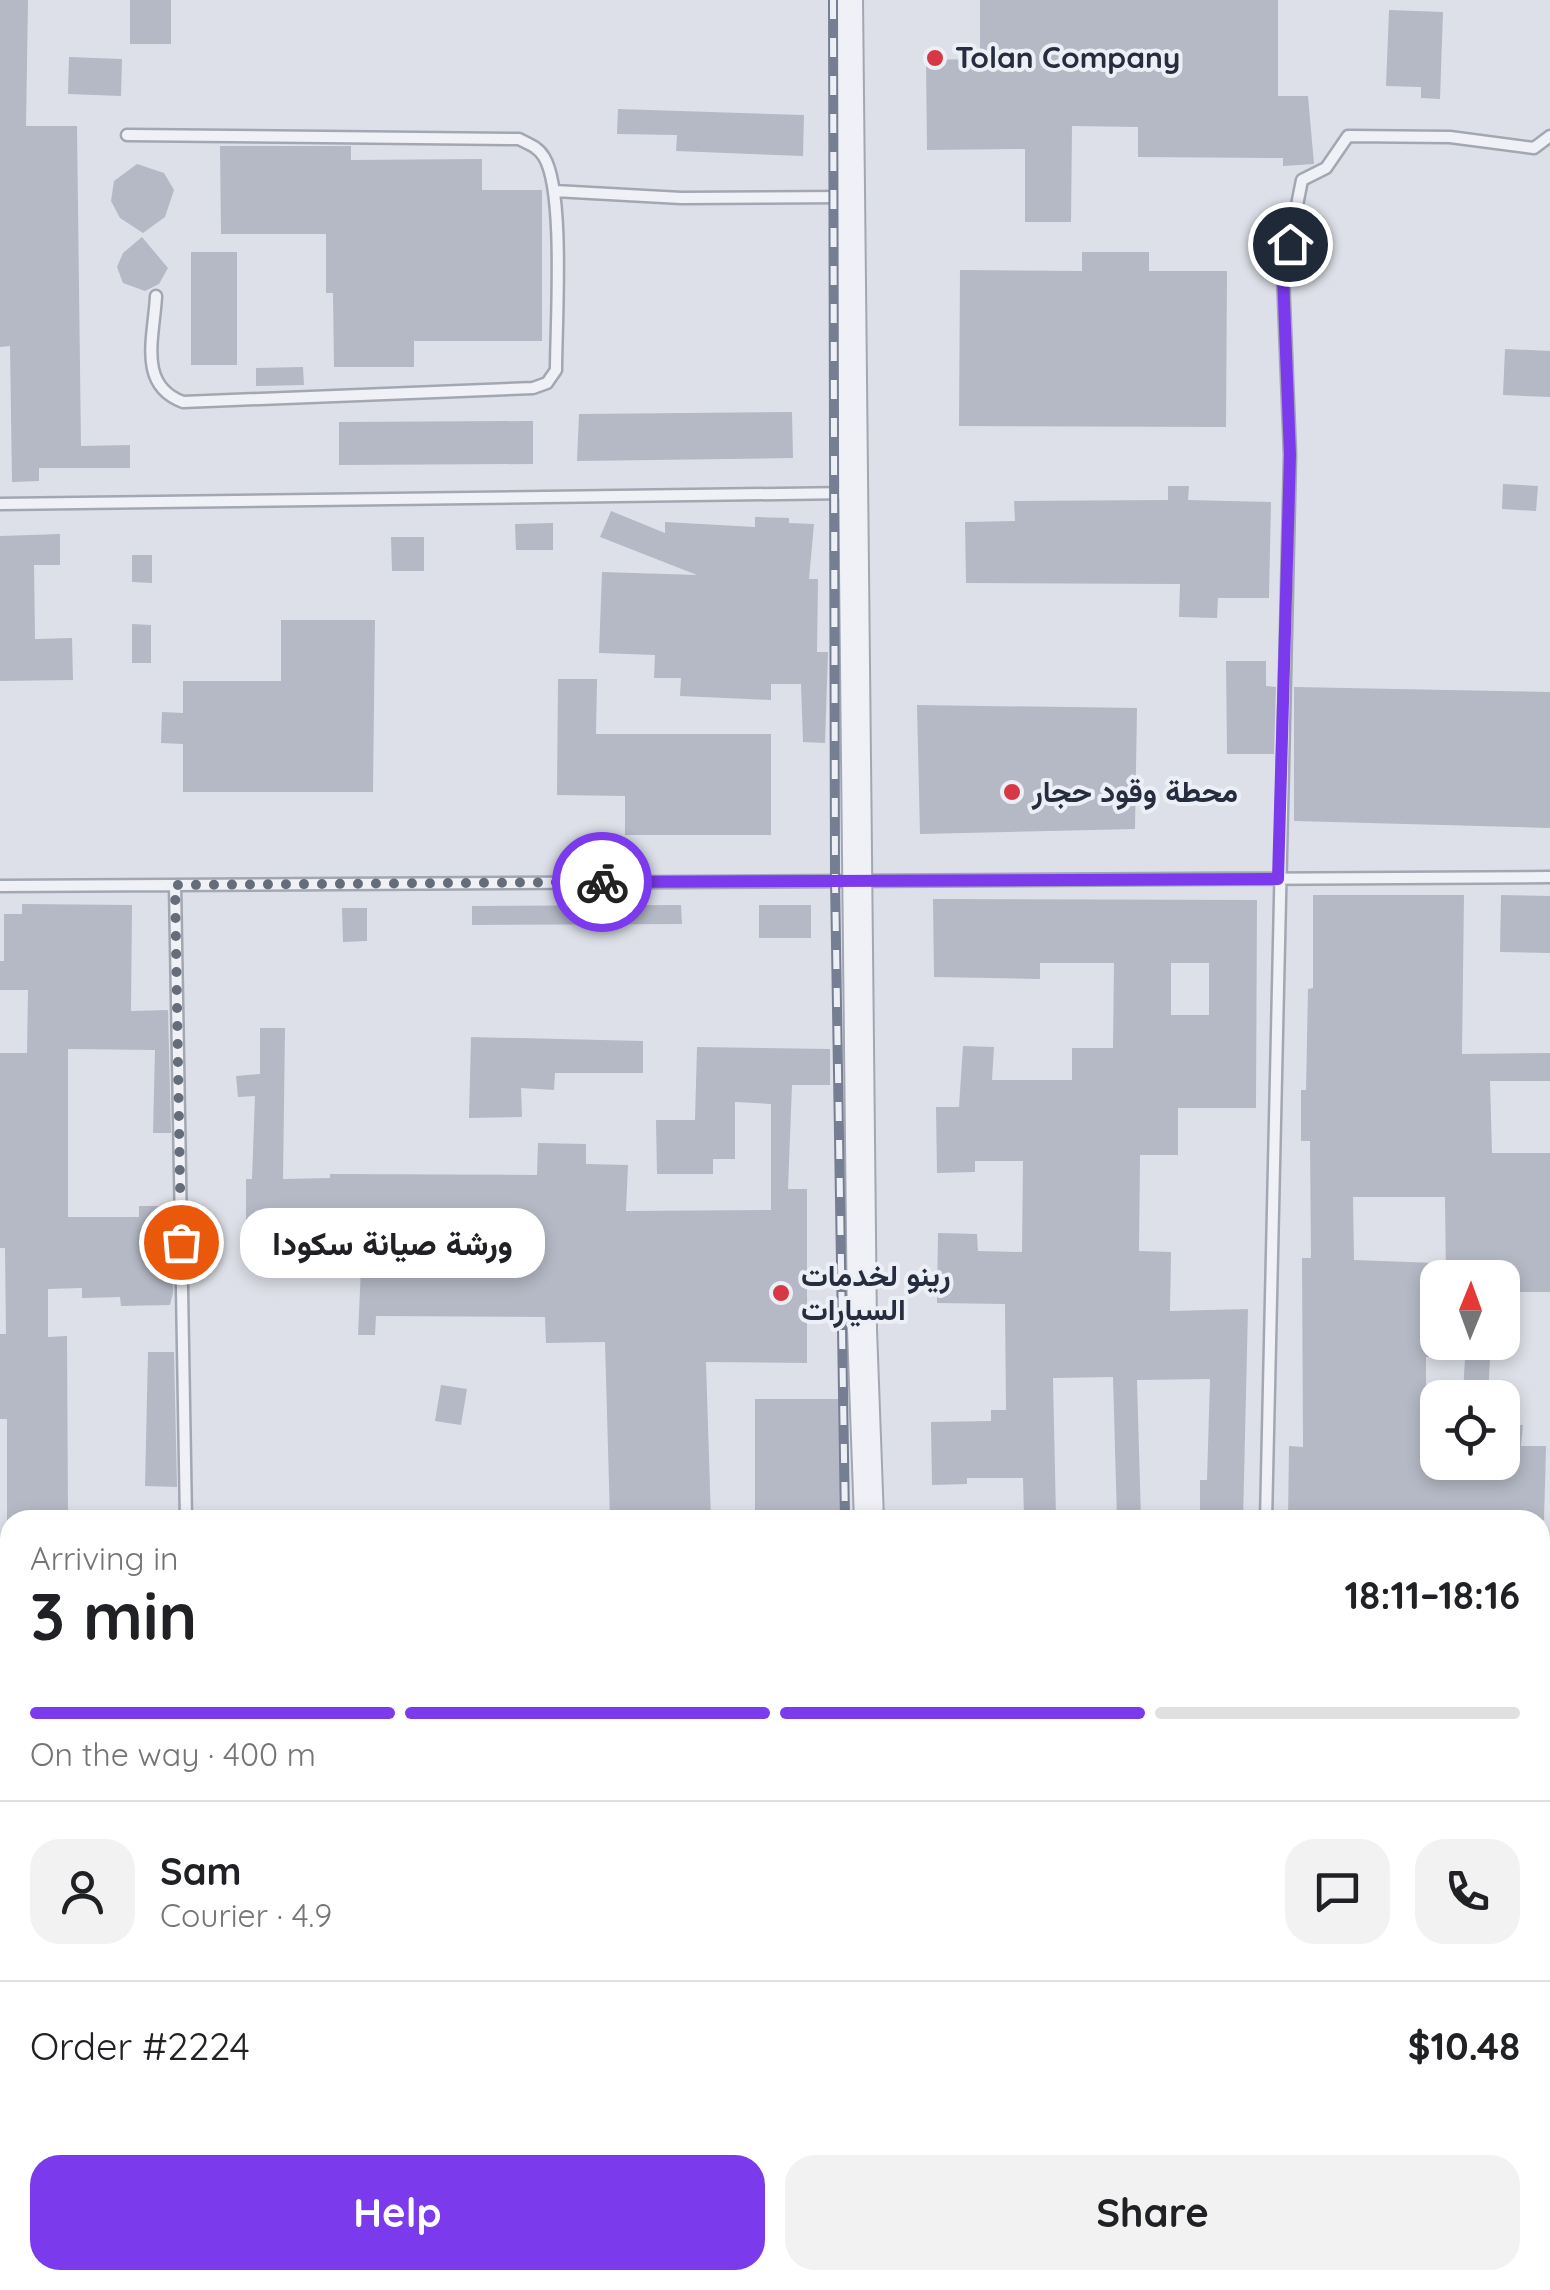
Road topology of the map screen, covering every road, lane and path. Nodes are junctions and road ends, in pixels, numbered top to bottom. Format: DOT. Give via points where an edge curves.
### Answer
graph roads {
  1 [pos="848,0"];
  2 [pos="127,135"];
  3 [pos="1550,136"];
  4 [pos="555,191"];
  5 [pos="852,197"];
  6 [pos="156,296"];
  7 [pos="856,494"];
  8 [pos="0,504"];
  9 [pos="1550,877"];
  10 [pos="1278,879"];
  11 [pos="858,880"];
  12 [pos="175,885"];
  13 [pos="0,886"];
  14 [pos="186,1510"];
  15 [pos="869,1510"];
  16 [pos="1266,1510"];
  1 -- 5 [label="street"];
  2 -- 4 [label="lane" via="519,139 546,159"];
  3 -- 10 [label="lane" via="1534,148 1348,136 1326,168 1302,180 1283,276 1290,455"];
  4 -- 5 [label="lane"];
  4 -- 6 [label="lane" via="556,370 548,383 533,388 183,402 162,394 152,376"];
  5 -- 7 [label="street"];
  7 -- 8 [label="lane"];
  7 -- 11 [label="street"];
  9 -- 10 [label="lane"];
  10 -- 11 [label="lane"];
  10 -- 16 [label="lane"];
  11 -- 12 [label="lane"];
  11 -- 15 [label="street"];
  12 -- 13 [label="lane"];
  12 -- 14 [label="lane"];
}
